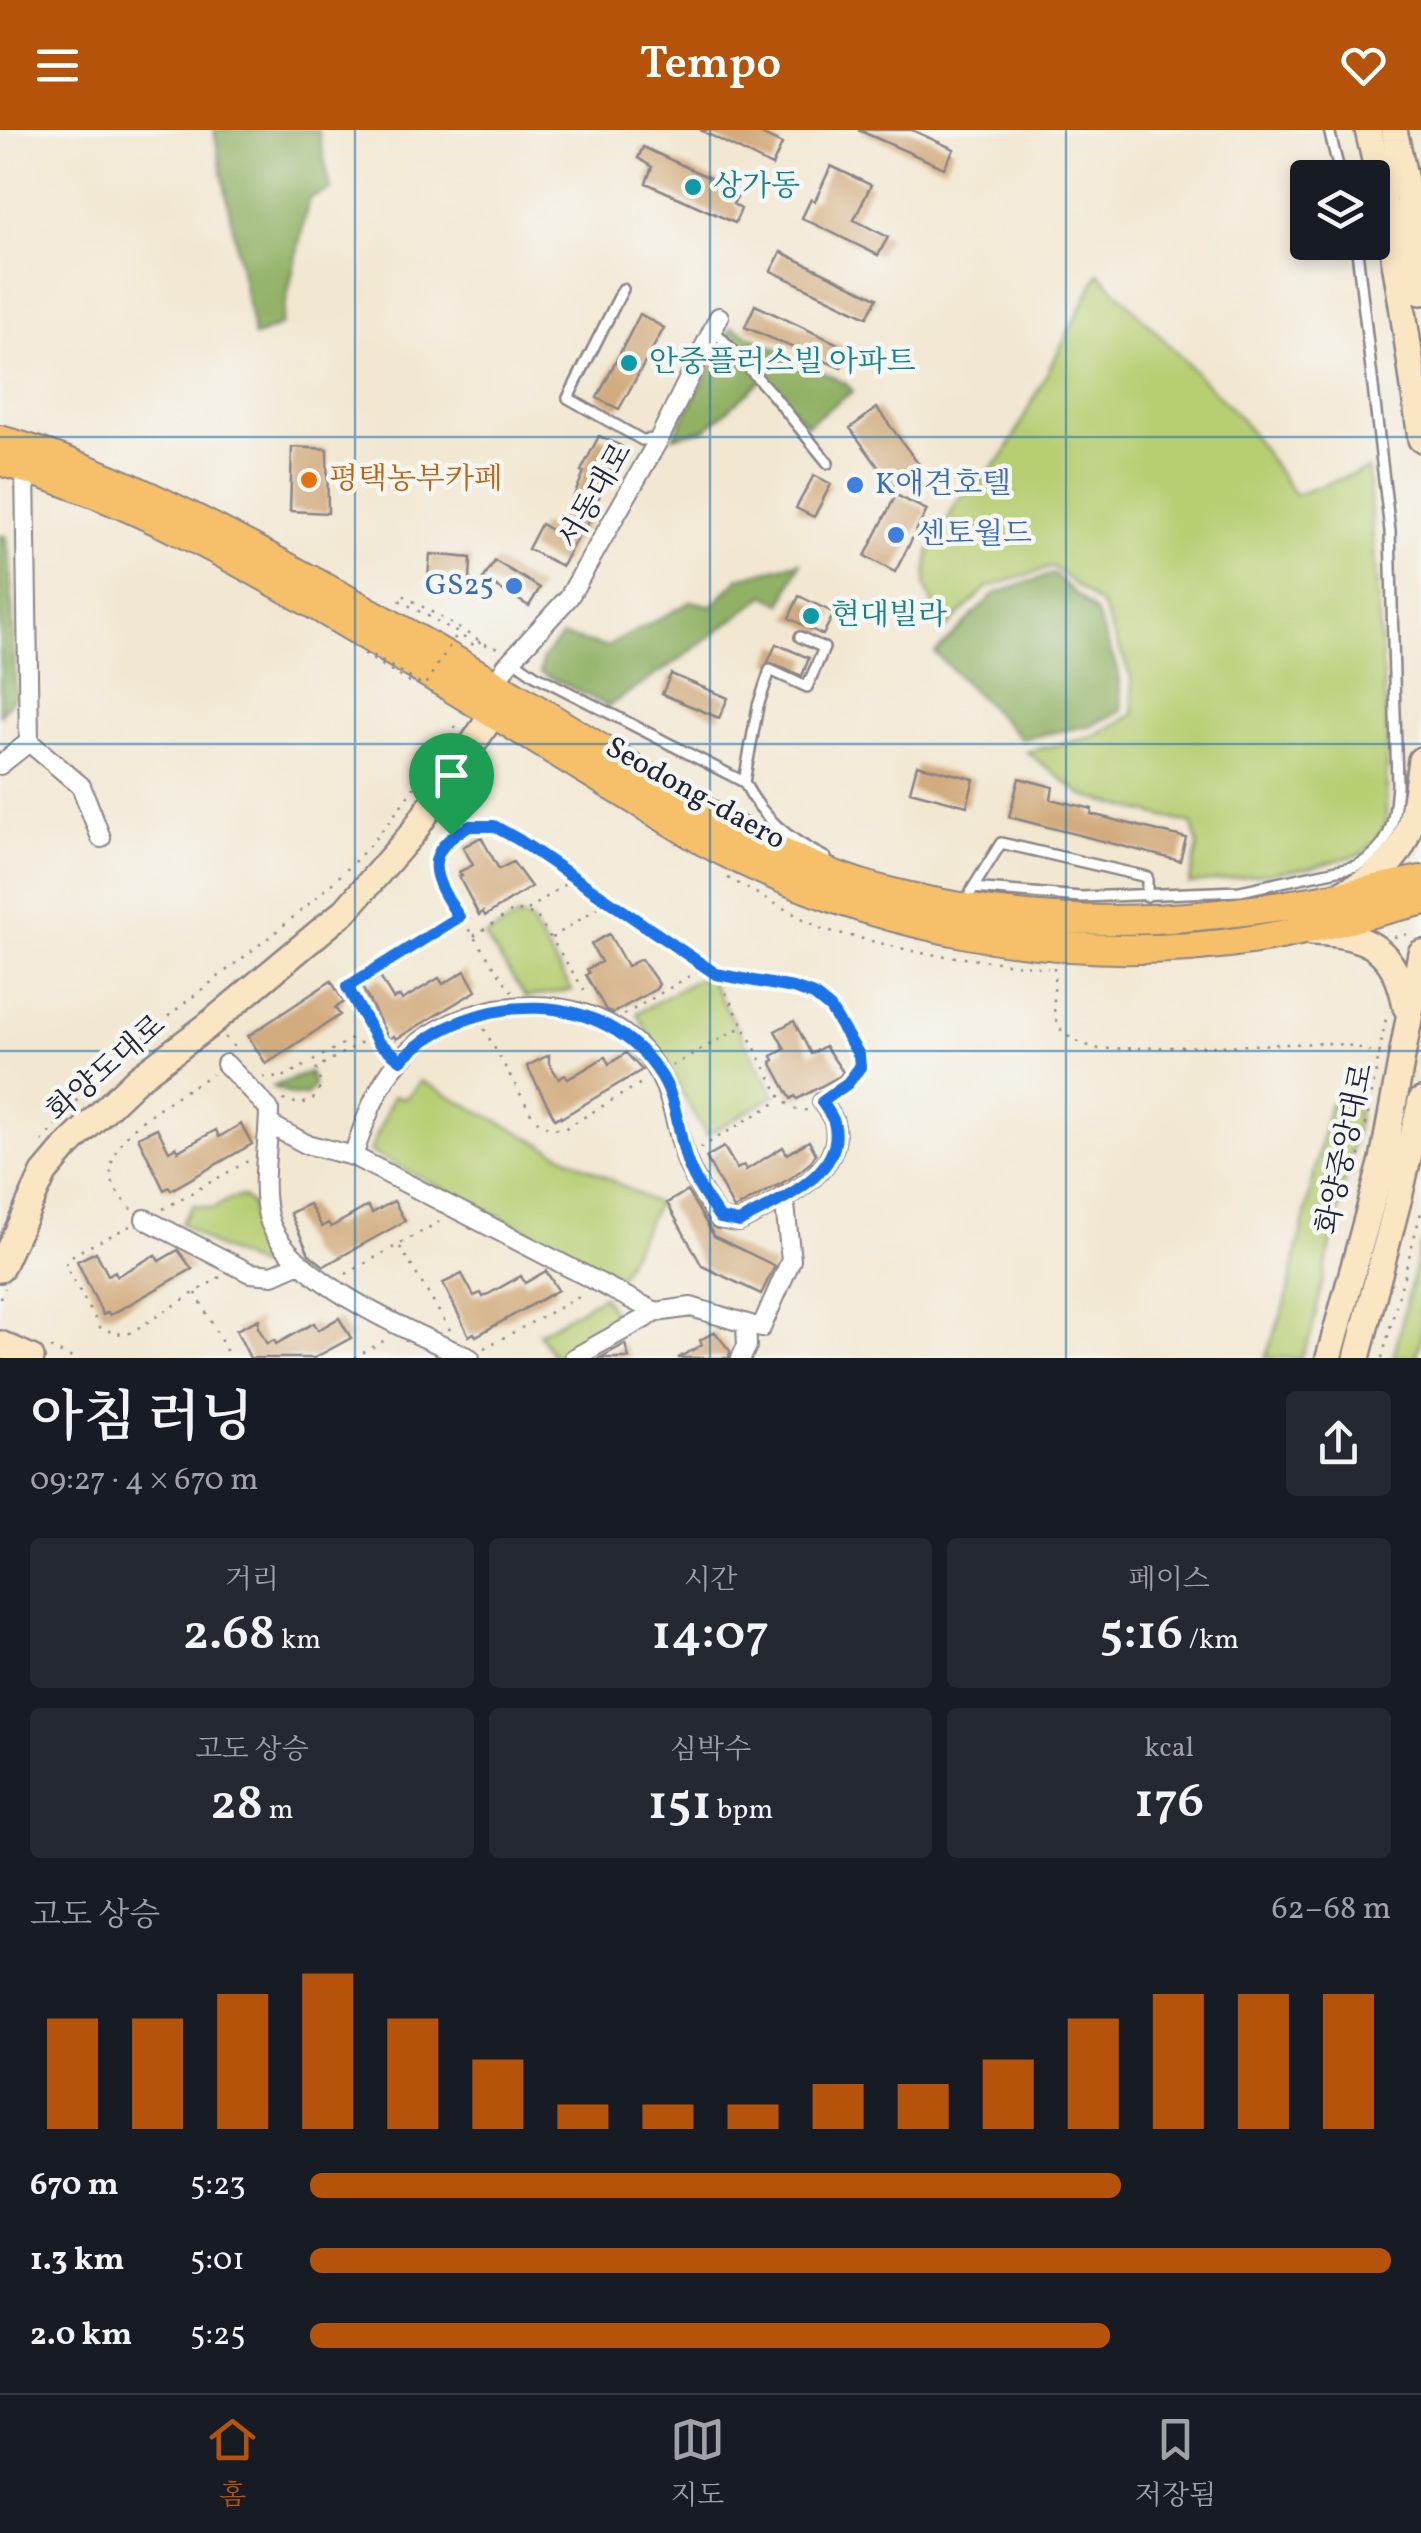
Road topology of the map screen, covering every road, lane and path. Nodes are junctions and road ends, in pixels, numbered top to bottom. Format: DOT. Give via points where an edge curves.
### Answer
graph roads {
  1 [pos="1330,130"];
  2 [pos="1368,130"];
  3 [pos="1394,130"];
  4 [pos="1337,160"];
  5 [pos="1397,199"];
  6 [pos="1358,260"];
  7 [pos="624,289"];
  8 [pos="1421,292"];
  9 [pos="716,324"];
  10 [pos="1421,439"];
  11 [pos="0,440"];
  12 [pos="659,440"];
  13 [pos="828,463"];
  14 [pos="12,465"];
  15 [pos="459,631"];
  16 [pos="800,637"];
  17 [pos="480,641"];
  18 [pos="509,652"];
  19 [pos="410,683"];
  20 [pos="489,701"];
  21 [pos="29,742"];
  22 [pos="1421,760"];
  23 [pos="0,766"];
  24 [pos="744,782"];
  25 [pos="1402,827"];
  26 [pos="101,838"];
  27 [pos="574,878"];
  28 [pos="1421,880"];
  29 [pos="890,892"];
  30 [pos="1147,896"];
  31 [pos="968,898"];
  32 [pos="1330,898"];
  33 [pos="1421,901"];
  34 [pos="608,902"];
  35 [pos="527,911"];
  36 [pos="459,917"];
  37 [pos="1297,932"];
  38 [pos="473,936"];
  39 [pos="551,939"];
  40 [pos="1053,946"];
  41 [pos="1421,953"];
  42 [pos="704,967"];
  43 [pos="716,974"];
  44 [pos="521,1006"];
  45 [pos="1398,1010"];
  46 [pos="476,1015"];
  47 [pos="588,1016"];
  48 [pos="155,1024"];
  49 [pos="207,1025"];
  50 [pos="606,1025"];
  51 [pos="743,1026"];
  52 [pos="358,1035"];
  53 [pos="362,1042"];
  54 [pos="1389,1058"];
  55 [pos="401,1060"];
  56 [pos="235,1061"];
  57 [pos="313,1061"];
  58 [pos="304,1066"];
  59 [pos="667,1069"];
  60 [pos="255,1070"];
  61 [pos="256,1096"];
  62 [pos="782,1100"];
  63 [pos="1421,1101"];
  64 [pos="822,1102"];
  65 [pos="269,1124"];
  66 [pos="267,1150"];
  67 [pos="353,1156"];
  68 [pos="686,1156"];
  69 [pos="1356,1181"];
  70 [pos="784,1196"];
  71 [pos="458,1210"];
  72 [pos="1421,1212"];
  73 [pos="145,1219"];
  74 [pos="0,1243"];
  75 [pos="399,1245"];
  76 [pos="300,1263"];
  77 [pos="234,1268"];
  78 [pos="4,1275"];
  79 [pos="602,1284"];
  80 [pos="327,1285"];
  81 [pos="196,1293"];
  82 [pos="0,1298"];
  83 [pos="656,1312"];
  84 [pos="746,1325"];
  85 [pos="405,1328"];
  86 [pos="0,1344"];
  87 [pos="468,1357"];
  88 [pos="31,1358"];
  89 [pos="230,1358"];
  90 [pos="354,1358"];
  91 [pos="574,1358"];
  92 [pos="741,1358"];
  93 [pos="1329,1358"];
  94 [pos="1357,1358"];
  95 [pos="1382,1358"];
  1 -- 4 [label="lane"];
  2 -- 5 [label="main road"];
  3 -- 5 [label="main road"];
  5 -- 8 [label="main road"];
  5 -- 10 [label="main road"];
  6 -- 25 [label="lane" via="1390,532"];
  7 -- 12 [label="lane" via="568,398 642,440"];
  9 -- 12 [label="street, 서동대로"];
  9 -- 13 [label="lane"];
  11 -- 20 [label="main road, Seodong-daero" via="138,490 209,524 433,646"];
  12 -- 18 [label="street, 서동대로" via="569,597"];
  14 -- 20 [label="main road, Seodong-daero" via="182,532"];
  14 -- 21 [label="street"];
  15 -- 15 [label="path" via="400,600 404,595"];
  15 -- 17 [label="path"];
  15 -- 17 [label="path" via="476,647"];
  15 -- 19 [label="path, bridge" via="424,686 367,652"];
  16 -- 24 [label="lane" via="824,648 806,688 770,670"];
  17 -- 18 [label="path"];
  18 -- 20 [label="street, 서동대로"];
  18 -- 24 [label="lane" via="536,675"];
  20 -- 29 [label="main road, Seodong-daero" via="808,865"];
  20 -- 40 [label="main road, Seodong-daero" via="752,867 865,910"];
  20 -- 48 [label="path" via="350,866"];
  20 -- 49 [label="main road" via="376,859"];
  21 -- 23 [label="street"];
  21 -- 26 [label="street" via="82,786"];
  22 -- 25 [label="main road"];
  24 -- 29 [label="lane" via="776,826"];
  25 -- 30 [label="lane" via="1356,866 1240,891"];
  25 -- 32 [label="main road" via="1399,853 1383,869"];
  27 -- 34 [label="path"];
  27 -- 35 [label="path"];
  27 -- 36 [label="path" via="494,826 470,826 451,835 434,870"];
  28 -- 32 [label="main road, Seodong-daero"];
  29 -- 31 [label="main road, Seodong-daero"];
  30 -- 31 [label="lane"];
  30 -- 31 [label="lane" via="1147,877 1001,843"];
  31 -- 32 [label="main road, Seodong-daero" via="1053,920 1149,921"];
  33 -- 37 [label="main road, Seodong-daero"];
  34 -- 39 [label="path"];
  34 -- 42 [label="path"];
  35 -- 38 [label="path" via="514,910"];
  35 -- 39 [label="path"];
  36 -- 38 [label="path"];
  36 -- 55 [label="path" via="347,987 378,1042"];
  37 -- 40 [label="main road, Seodong-daero" via="1155,948"];
  37 -- 45 [label="main road" via="1342,934 1377,948 1396,970"];
  38 -- 44 [label="path"];
  39 -- 47 [label="path" via="591,1001"];
  40 -- 54 [label="path" via="1056,1025 1079,1043 1121,1050 1327,1043"];
  41 -- 45 [label="main road, 화양중앙대로"];
  42 -- 43 [label="path"];
  42 -- 50 [label="path"];
  43 -- 51 [label="path"];
  43 -- 64 [label="path" via="793,988 830,1008 860,1067"];
  44 -- 46 [label="street"];
  44 -- 47 [label="street"];
  45 -- 54 [label="main road, 화양중앙대로"];
  45 -- 54 [label="path"];
  46 -- 55 [label="street" via="437,1032"];
  46 -- 59 [label="path" via="532,1115 551,1129 564,1129"];
  47 -- 50 [label="street"];
  49 -- 56 [label="path"];
  49 -- 74 [label="main road, 화양도대로" via="126,1067 76,1116 34,1166"];
  49 -- 78 [label="main road, 화양도대로" via="138,1078 44,1173"];
  50 -- 59 [label="street"];
  51 -- 59 [label="path"];
  51 -- 62 [label="path"];
  52 -- 57 [label="path"];
  53 -- 61 [label="path" via="316,1068 321,1086 312,1101 291,1102 264,1090"];
  54 -- 69 [label="path"];
  54 -- 93 [label="main road, 화양중앙대로" via="1382,1160"];
  55 -- 67 [label="street" via="383,1083"];
  56 -- 61 [label="street"];
  56 -- 73 [label="path" via="130,1130 114,1153 110,1175 117,1194"];
  58 -- 60 [label="path" via="274,1080"];
  59 -- 68 [label="street"];
  61 -- 65 [label="street" via="269,1109"];
  62 -- 64 [label="path" via="798,1111"];
  62 -- 68 [label="path"];
  63 -- 94 [label="main road, 화양중앙대로"];
  64 -- 70 [label="street" via="834,1122 834,1147 820,1175"];
  65 -- 66 [label="street"];
  65 -- 67 [label="street" via="306,1144"];
  66 -- 73 [label="path"];
  66 -- 76 [label="street" via="268,1220"];
  67 -- 71 [label="street"];
  68 -- 70 [label="street" via="726,1222 739,1222"];
  70 -- 84 [label="street" via="791,1260 760,1328"];
  71 -- 75 [label="path"];
  71 -- 79 [label="street"];
  72 -- 95 [label="path"];
  73 -- 77 [label="street"];
  73 -- 81 [label="path" via="65,1264 95,1322 110,1332 130,1333"];
  75 -- 80 [label="path"];
  75 -- 87 [label="path"];
  76 -- 77 [label="street" via="274,1276"];
  76 -- 80 [label="street"];
  77 -- 81 [label="path"];
  78 -- 82 [label="path"];
  79 -- 83 [label="street"];
  79 -- 87 [label="path"];
  80 -- 85 [label="street"];
  81 -- 89 [label="path"];
  83 -- 84 [label="street" via="691,1307"];
  83 -- 91 [label="street"];
  84 -- 92 [label="street"];
  85 -- 87 [label="street"];
  85 -- 90 [label="path"];
  86 -- 88 [label="main road"];
}
